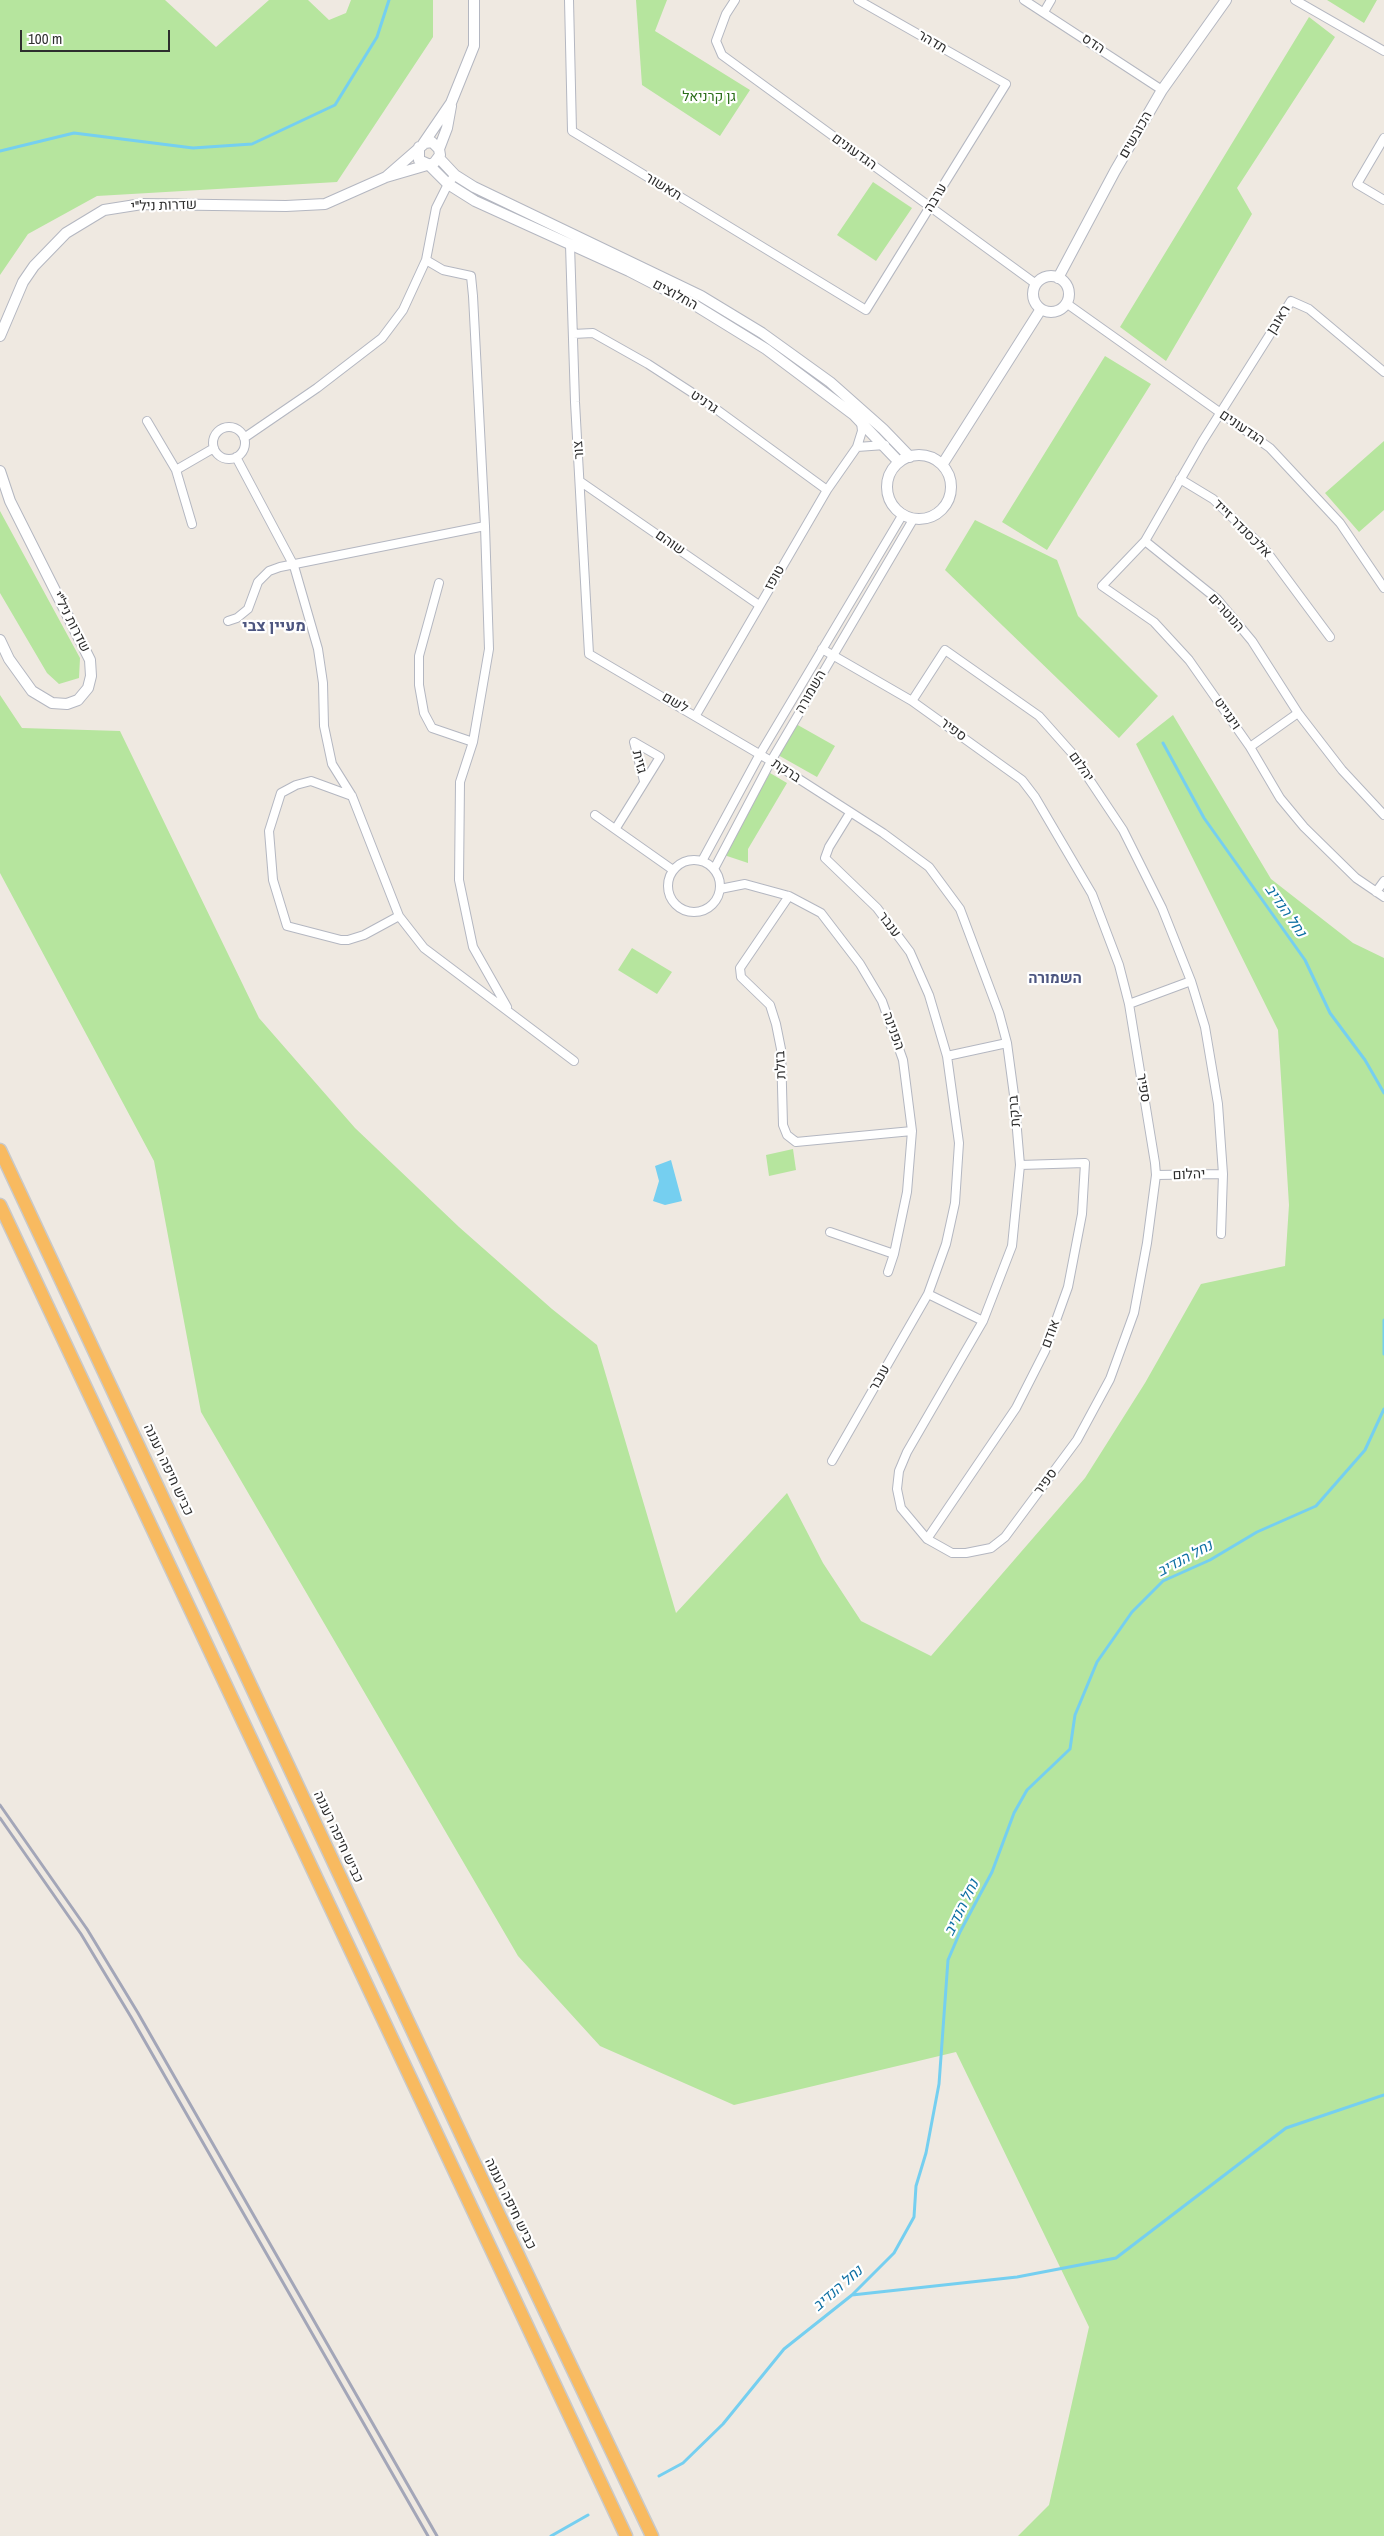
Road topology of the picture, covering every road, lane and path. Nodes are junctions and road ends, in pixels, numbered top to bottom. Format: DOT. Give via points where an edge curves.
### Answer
graph roads {
  1 [pos="474,0"];
  2 [pos="569,0"];
  3 [pos="735,0"];
  4 [pos="858,0"];
  5 [pos="1024,0"];
  6 [pos="1051,0"];
  7 [pos="1226,0"];
  8 [pos="1295,0"];
  9 [pos="1044,12"];
  10 [pos="1384,51"];
  11 [pos="1006,84"];
  12 [pos="1162,90"];
  13 [pos="451,103"];
  14 [pos="1384,138"];
  15 [pos="421,145"];
  16 [pos="439,153"];
  17 [pos="428,164"];
  18 [pos="455,175"];
  19 [pos="386,177"];
  20 [pos="448,184"];
  21 [pos="1384,200"];
  22 [pos="930,208"];
  23 [pos="570,245"];
  24 [pos="426,260"];
  25 [pos="1058,278"];
  26 [pos="1036,284"];
  27 [pos="1066,303"];
  28 [pos="1041,309"];
  29 [pos="866,310"];
  30 [pos="573,334"];
  31 [pos="0,336"];
  32 [pos="1384,372"];
  33 [pos="1220,414"];
  34 [pos="147,421"];
  35 [pos="861,422"];
  36 [pos="244,438"];
  37 [pos="885,445"];
  38 [pos="857,447"];
  39 [pos="214,448"];
  40 [pos="910,456"];
  41 [pos="236,457"];
  42 [pos="899,462"];
  43 [pos="942,465"];
  44 [pos="176,470"];
  45 [pos="0,471"];
  46 [pos="1180,479"];
  47 [pos="581,482"];
  48 [pos="827,490"];
  49 [pos="903,514"];
  50 [pos="914,518"];
  51 [pos="192,524"];
  52 [pos="485,526"];
  53 [pos="1145,541"];
  54 [pos="294,566"];
  55 [pos="438,583"];
  56 [pos="1384,588"];
  57 [pos="759,605"];
  58 [pos="228,621"];
  59 [pos="1330,637"];
  60 [pos="0,640"];
  61 [pos="822,649"];
  62 [pos="589,654"];
  63 [pos="833,655"];
  64 [pos="912,700"];
  65 [pos="694,712"];
  66 [pos="1298,713"];
  67 [pos="473,742"];
  68 [pos="1250,748"];
  69 [pos="760,754"];
  70 [pos="771,761"];
  71 [pos="644,781"];
  72 [pos="352,796"];
  73 [pos="850,813"];
  74 [pos="595,815"];
  75 [pos="1384,815"];
  76 [pos="616,828"];
  77 [pos="702,861"];
  78 [pos="714,868"];
  79 [pos="673,870"];
  80 [pos="1384,881"];
  81 [pos="720,889"];
  82 [pos="1376,892"];
  83 [pos="789,896"];
  84 [pos="1384,897"];
  85 [pos="399,916"];
  86 [pos="1191,981"];
  87 [pos="1129,1004"];
  88 [pos="509,1011"];
  89 [pos="1007,1043"];
  90 [pos="947,1056"];
  91 [pos="574,1061"];
  92 [pos="912,1131"];
  93 [pos="0,1150"];
  94 [pos="1020,1165"];
  95 [pos="1223,1174"];
  96 [pos="1156,1175"];
  97 [pos="0,1205"];
  98 [pos="830,1232"];
  99 [pos="1221,1234"];
  100 [pos="894,1254"];
  101 [pos="888,1272"];
  102 [pos="928,1294"];
  103 [pos="982,1321"];
  104 [pos="832,1461"];
  105 [pos="927,1539"];
  106 [pos="626,2536"];
  107 [pos="652,2536"];
  1 -- 13 [label="street, שדרות ניל\"י" via="474,46"];
  2 -- 29 [label="street, תאשור" via="572,131"];
  3 -- 22 [label="street, הגדעונים" via="716,41 722,55"];
  4 -- 11 [label="street, תדהר"];
  5 -- 9 [label="street, הדס"];
  6 -- 9 [label="street"];
  7 -- 12 [label="street, הכובשים"];
  8 -- 10 [label="street"];
  9 -- 12 [label="street, הדס"];
  11 -- 22 [label="street, ערבה"];
  12 -- 25 [label="street, הכובשים"];
  13 -- 15 [label="street, שדרות ניל\"י"];
  13 -- 16 [label="street, שדרות ניל\"י"];
  14 -- 21 [label="street" via="1357,184"];
  15 -- 16 [label="street" via="432,142"];
  15 -- 17 [label="street" via="419,160"];
  15 -- 19 [label="street, שדרות ניל\"י"];
  16 -- 17 [label="street" via="434,163"];
  16 -- 18 [label="street, החלוצים"];
  17 -- 19 [label="street, שדרות ניל\"י"];
  17 -- 20 [label="street, החלוצים"];
  18 -- 20 [label="street"];
  18 -- 40 [label="street, החלוצים" via="496,199 701,296 762,332 830,382"];
  19 -- 31 [label="street, שדרות ניל\"י" via="325,204 142,204 104,210 66,233 34,266 23,282"];
  20 -- 23 [label="street, החלוצים" via="504,216"];
  20 -- 24 [label="street" via="436,208"];
  22 -- 26 [label="street, הגדעונים"];
  22 -- 29 [label="street, ערבה"];
  23 -- 30 [label="street, צור"];
  23 -- 35 [label="street, החלוצים" via="629,271 729,325 813,382"];
  24 -- 36 [label="street" via="403,310 382,338"];
  24 -- 52 [label="street" via="443,270 471,276"];
  25 -- 26 [label="street" via="1046,277"];
  25 -- 27 [label="street" via="1067,286"];
  26 -- 28 [label="street" via="1034,300"];
  27 -- 28 [label="street" via="1052,312"];
  27 -- 33 [label="street, הגדעונים"];
  28 -- 43 [label="street"];
  30 -- 47 [label="street, צור"];
  30 -- 48 [label="street, גרניט" via="593,334 648,364 705,401"];
  32 -- 33 [label="street, ראובן" via="1309,310 1291,301"];
  33 -- 46 [label="street"];
  33 -- 56 [label="street, הגדעונים" via="1277,454 1340,523"];
  34 -- 44 [label="street"];
  35 -- 37 [label="street, החלוצים"];
  35 -- 38 [label="street, טופז"];
  36 -- 39 [label="street" via="239,430 224,428 214,438"];
  36 -- 41 [label="street" via="243,451"];
  37 -- 38 [label="street"];
  37 -- 42 [label="street, החלוצים"];
  38 -- 48 [label="street, טופז"];
  39 -- 41 [label="street" via="225,458"];
  39 -- 44 [label="street"];
  40 -- 42 [label="street"];
  40 -- 43 [label="street" via="929,457"];
  41 -- 54 [label="street"];
  42 -- 49 [label="street" via="891,474 888,489 893,504"];
  43 -- 50 [label="street" via="950,480 945,506 934,515"];
  44 -- 51 [label="street"];
  45 -- 60 [label="street, שדרות ניל\"י" via="10,501 90,660 88,688 78,700 67,704 52,703 32,692"];
  46 -- 53 [label="street"];
  46 -- 59 [label="street, אלכסנדר זייד" via="1213,499 1264,548"];
  47 -- 57 [label="street, שוהם"];
  47 -- 62 [label="street, צור"];
  48 -- 57 [label="street, טופז"];
  49 -- 50 [label="street"];
  49 -- 61 [label="street, השמורה"];
  50 -- 63 [label="street, השמורה"];
  52 -- 54 [label="street"];
  52 -- 67 [label="street" via="489,648"];
  53 -- 66 [label="street, הנוטרים" via="1217,599 1252,641"];
  53 -- 68 [label="street, וינגייט" via="1102,586 1154,622 1189,660"];
  54 -- 58 [label="street" via="280,567 263,575 248,610"];
  54 -- 72 [label="street" via="318,649 324,726 332,764"];
  55 -- 67 [label="street" via="419,656 424,713 432,728"];
  57 -- 65 [label="street, טופז"];
  61 -- 63 [label="street, ספיר"];
  61 -- 69 [label="street, השמורה"];
  62 -- 65 [label="street, לשם"];
  63 -- 64 [label="street, ספיר"];
  63 -- 70 [label="street, השמורה"];
  64 -- 86 [label="street, יהלום" via="945,650 1039,716 1071,752 1123,830 1162,908"];
  64 -- 87 [label="street, ספיר" via="1022,780 1035,797 1092,894 1119,965"];
  65 -- 69 [label="street, לשם"];
  66 -- 68 [label="street"];
  66 -- 75 [label="street, הנוטרים" via="1342,770"];
  67 -- 88 [label="street" via="460,782 459,880 473,947"];
  68 -- 82 [label="street, וינגייט" via="1280,798 1304,827 1356,878"];
  69 -- 70 [label="street, ברקת"];
  69 -- 77 [label="street, השמורה"];
  70 -- 73 [label="street, ברקת"];
  70 -- 78 [label="street, השמורה"];
  71 -- 71 [label="street, גזית" via="660,757 634,742 638,758"];
  71 -- 76 [label="street, גזית"];
  72 -- 85 [label="street"];
  72 -- 85 [label="street" via="311,781 281,793 269,832 273,880 287,926 348,940"];
  73 -- 89 [label="street, ברקת" via="929,867 960,909"];
  73 -- 90 [label="street, ענבר" via="825,858 877,908 910,952 929,996"];
  74 -- 76 [label="street"];
  76 -- 79 [label="street"];
  77 -- 78 [label="street"];
  77 -- 79 [label="street" via="689,860"];
  78 -- 81 [label="street" via="720,879"];
  79 -- 81 [label="street" via="670,894 685,910 708,908 718,897"];
  80 -- 82 [label="street"];
  81 -- 83 [label="street, הפנינה" via="745,884"];
  82 -- 84 [label="street, וינגייט"];
  83 -- 92 [label="street, הפנינה" via="821,913 860,964 882,1001 903,1060"];
  83 -- 92 [label="street, בזלת" via="740,968 742,977 770,1005 776,1024 781,1049 783,1125 787,1135 796,1142"];
  85 -- 88 [label="street" via="424,948"];
  86 -- 87 [label="street"];
  86 -- 95 [label="street, יהלום" via="1206,1027 1218,1104"];
  87 -- 96 [label="street, ספיר"];
  88 -- 91 [label="street"];
  89 -- 90 [label="street"];
  89 -- 94 [label="street, ברקת"];
  90 -- 102 [label="street, ענבר" via="959,1143 955,1203 946,1244"];
  92 -- 100 [label="street, הפנינה" via="907,1192"];
  93 -- 107 [label="highway, כביש חיפה רעננה" via="459,2132"];
  94 -- 103 [label="street, ברקת" via="1012,1246"];
  94 -- 105 [label="street, אודם" via="1085,1163 1082,1214 1068,1287 1045,1351 1016,1408"];
  95 -- 96 [label="street, יהלום"];
  95 -- 99 [label="street, יהלום"];
  96 -- 105 [label="street, ספיר" via="1134,1313 1110,1379 1077,1440 1005,1538 991,1548 952,1553"];
  97 -- 106 [label="highway"];
  98 -- 100 [label="street"];
  100 -- 101 [label="street, הפנינה"];
  102 -- 103 [label="street"];
  102 -- 104 [label="street, ענבר"];
  103 -- 105 [label="street, ברקת" via="899,1471 897,1489 901,1508"];
}
